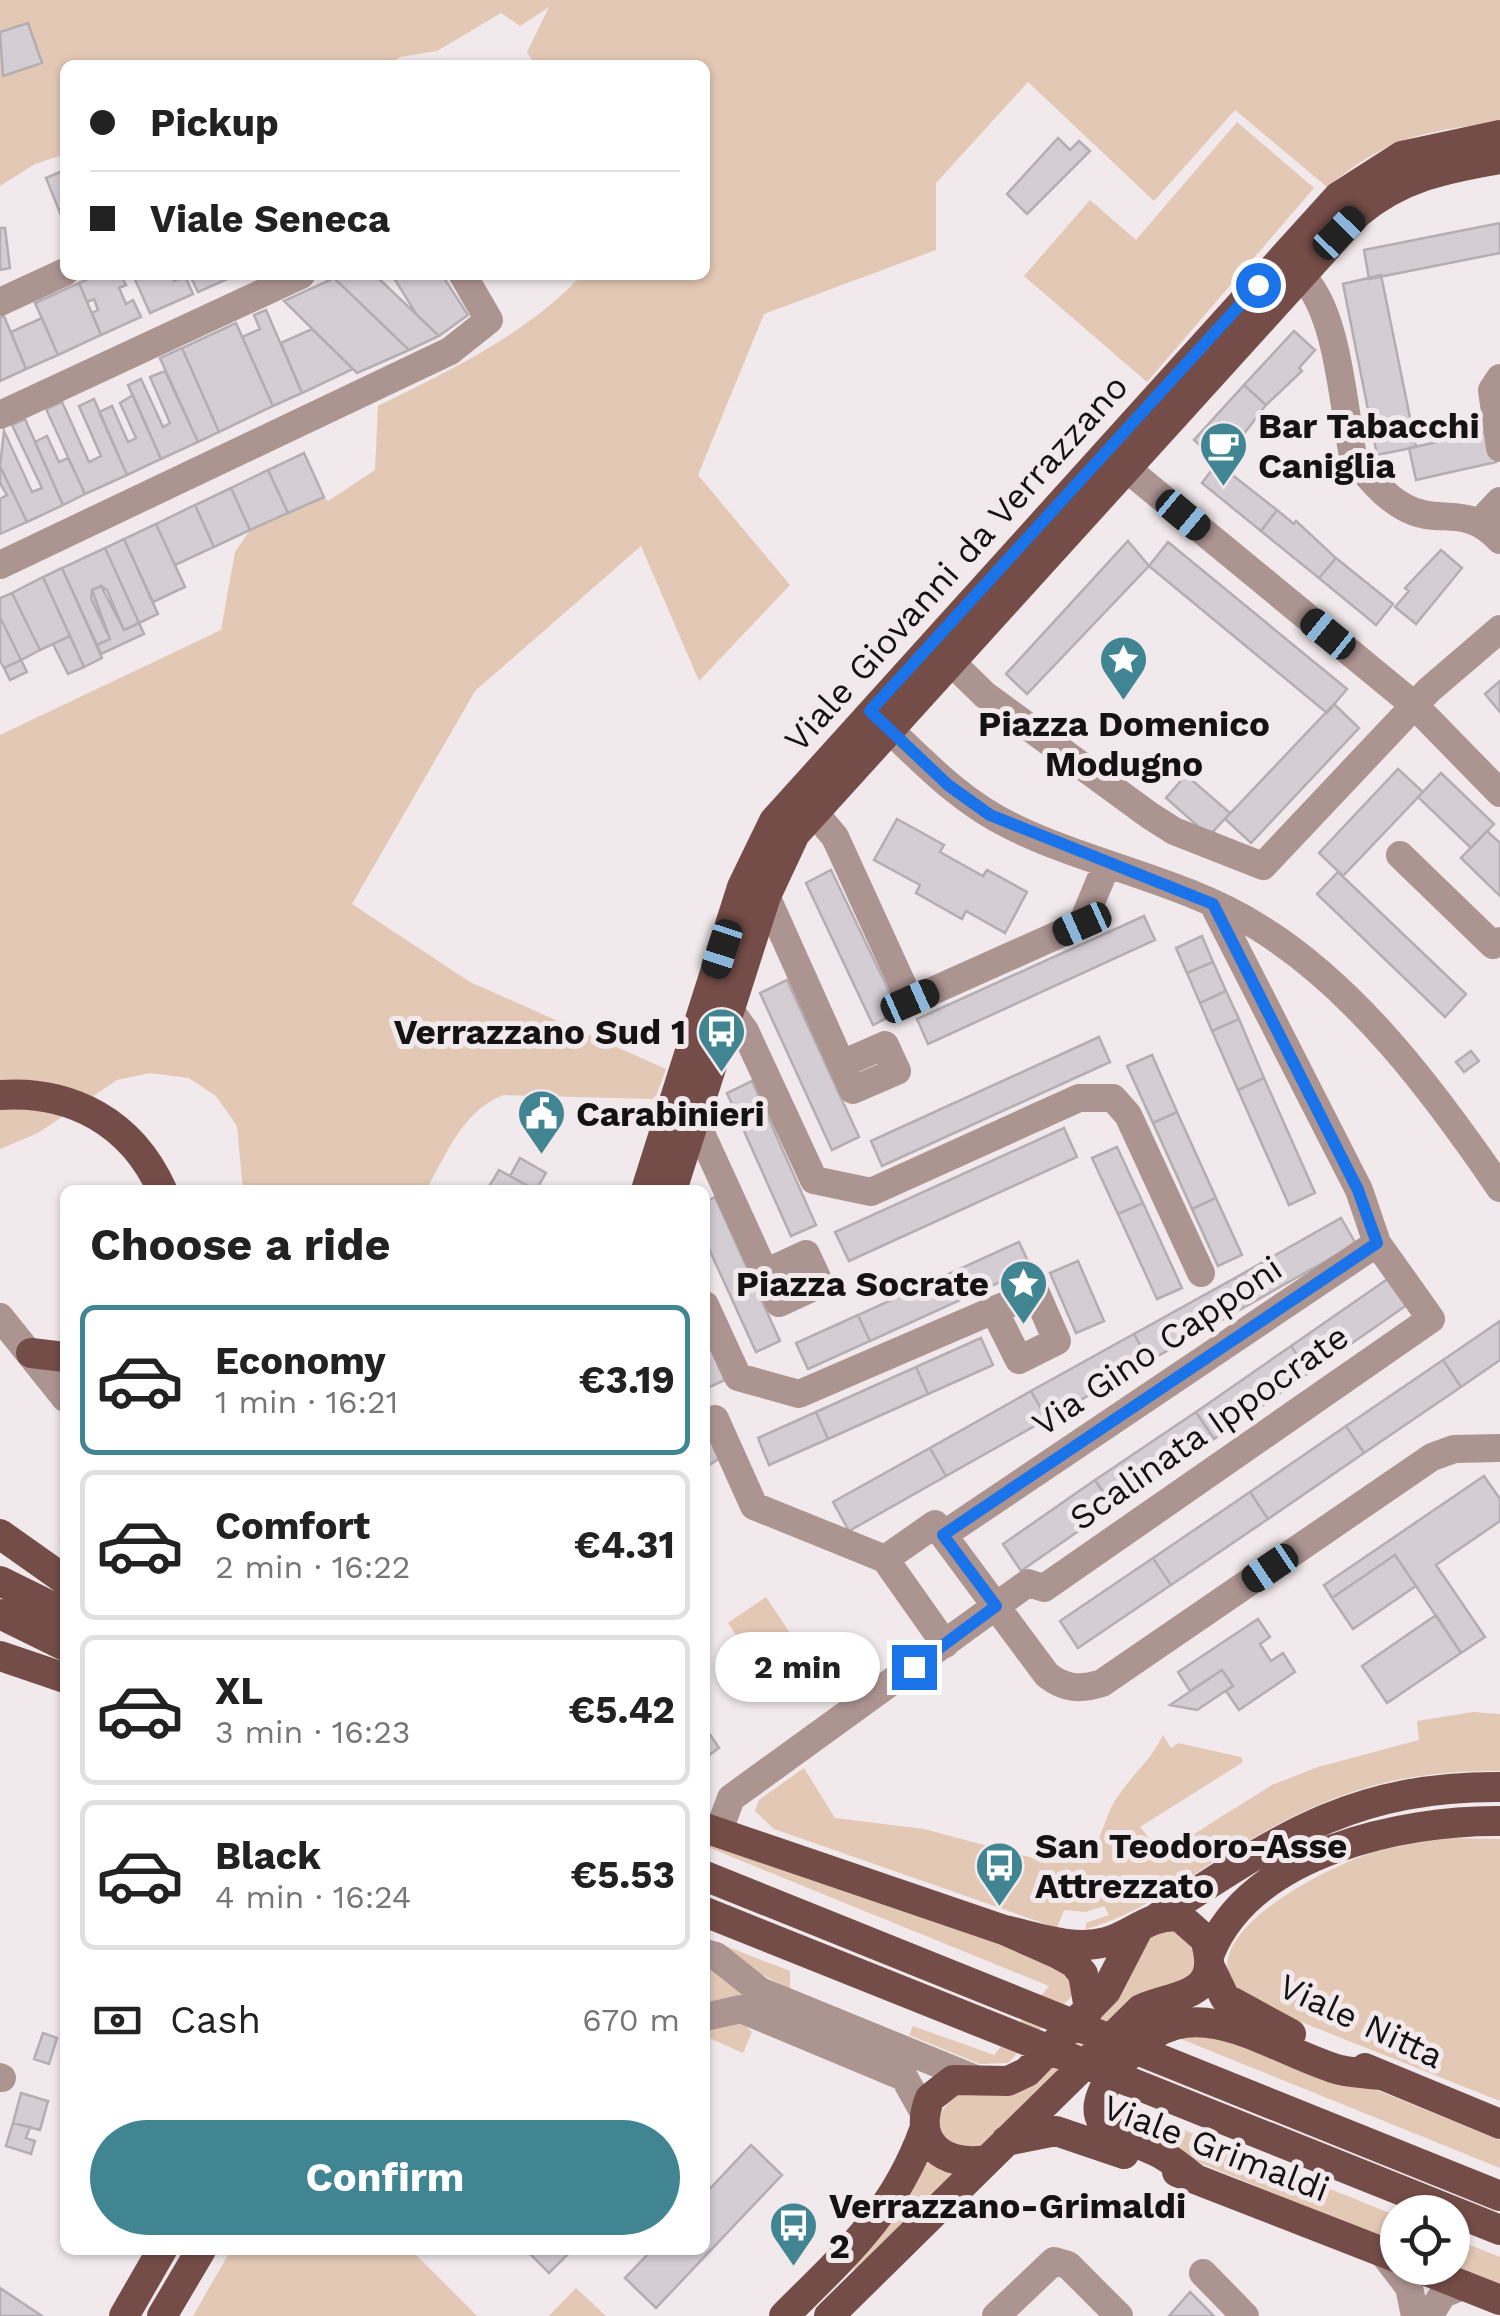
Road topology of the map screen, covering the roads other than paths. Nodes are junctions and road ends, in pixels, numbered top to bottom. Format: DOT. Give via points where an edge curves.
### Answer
graph roads {
  1 [pos="1500,135"];
  2 [pos="1500,159"];
  3 [pos="60,274"];
  4 [pos="1301,276"];
  5 [pos="289,280"];
  6 [pos="466,280"];
  7 [pos="0,302"];
  8 [pos="1500,378"];
  9 [pos="0,415"];
  10 [pos="1500,448"];
  11 [pos="1116,460"];
  12 [pos="1494,520"];
  13 [pos="0,565"];
  14 [pos="1500,629"];
  15 [pos="950,660"];
  16 [pos="1414,705"];
  17 [pos="879,720"];
  18 [pos="1500,793"];
  19 [pos="795,822"];
  20 [pos="1400,855"];
  21 [pos="1107,864"];
  22 [pos="766,896"];
  23 [pos="1213,904"];
  24 [pos="1500,941"];
  25 [pos="729,1009"];
  26 [pos="839,1058"];
  27 [pos="0,1094"];
  28 [pos="695,1120"];
  29 [pos="1490,1154"];
  30 [pos="159,1185"];
  31 [pos="648,1185"];
  32 [pos="674,1185"];
  33 [pos="1500,1188"];
  34 [pos="1377,1243"];
  35 [pos="762,1266"];
  36 [pos="1200,1274"];
  37 [pos="983,1314"];
  38 [pos="0,1317"];
  39 [pos="710,1317"];
  40 [pos="31,1353"];
  41 [pos="60,1357"];
  42 [pos="60,1391"];
  43 [pos="715,1418"];
  44 [pos="1500,1448"];
  45 [pos="0,1534"];
  46 [pos="943,1535"];
  47 [pos="885,1559"];
  48 [pos="60,1576"];
  49 [pos="0,1582"];
  50 [pos="996,1606"];
  51 [pos="60,1611"];
  52 [pos="0,1614"];
  53 [pos="60,1644"];
  54 [pos="945,1644"];
  55 [pos="0,1656"];
  56 [pos="60,1676"];
  57 [pos="1500,1787"];
  58 [pos="1500,1821"];
  59 [pos="710,1826"];
  60 [pos="710,1878"];
  61 [pos="710,1914"];
  62 [pos="1148,1923"];
  63 [pos="1004,1930"];
  64 [pos="710,1954"];
  65 [pos="1210,1959"];
  66 [pos="1089,2009"];
  67 [pos="710,2016"];
  68 [pos="1379,2075"];
  69 [pos="973,2078"];
  70 [pos="924,2121"];
  71 [pos="1500,2124"];
  72 [pos="996,2150"];
  73 [pos="1194,2177"];
  74 [pos="1500,2196"];
  75 [pos="1500,2230"];
  76 [pos="1380,2251"];
  77 [pos="159,2255"];
  78 [pos="198,2255"];
  79 [pos="1203,2273"];
  80 [pos="1408,2285"];
  81 [pos="1463,2286"];
  82 [pos="1500,2300"];
  83 [pos="124,2316"];
  84 [pos="162,2316"];
  85 [pos="784,2316"];
  86 [pos="830,2316"];
  87 [pos="996,2316"];
  88 [pos="1119,2316"];
  89 [pos="1245,2316"];
  90 [pos="1415,2316"];
  91 [pos="1429,2316"];
  1 -- 11 [label="main road, Viale Giovanni da Verrazzano" via="1420,150 1358,181 1320,217"];
  2 -- 4 [label="main road, Viale Giovanni da Verrazzano" via="1425,173 1382,194"];
  3 -- 7 [label="street"];
  4 -- 11 [label="main road, Viale Giovanni da Verrazzano"];
  4 -- 12 [label="street" via="1314,287 1326,318 1353,456 1362,470 1406,508"];
  5 -- 9 [label="street"];
  6 -- 13 [label="street" via="489,320 450,351"];
  8 -- 10 [label="street" via="1492,390"];
  11 -- 15 [label="main road, Viale Giovanni da Verrazzano"];
  11 -- 16 [label="street"];
  11 -- 17 [label="main road, Viale Giovanni da Verrazzano"];
  14 -- 16 [label="street"];
  15 -- 16 [label="street" via="1149,815 1264,866"];
  15 -- 17 [label="main road, Viale Giovanni da Verrazzano"];
  16 -- 18 [label="street"];
  17 -- 19 [label="main road, Viale Giovanni da Verrazzano"];
  17 -- 19 [label="main road, Viale Giovanni da Verrazzano"];
  17 -- 21 [label="street" via="980,808"];
  19 -- 21 [label="street" via="835,837 910,1001 1082,924"];
  19 -- 22 [label="main road, Viale Giovanni da Verrazzano"];
  19 -- 31 [label="main road, Viale Giovanni da Verrazzano" via="742,887"];
  20 -- 24 [label="street" via="1493,945"];
  21 -- 23 [label="street"];
  22 -- 25 [label="main road, Viale Giovanni da Verrazzano"];
  22 -- 26 [label="street"];
  23 -- 29 [label="street" via="1307,960 1368,1017"];
  23 -- 34 [label="street" via="1358,1190"];
  25 -- 28 [label="main road, Viale Giovanni da Verrazzano"];
  25 -- 36 [label="street" via="814,1180 871,1192 1080,1098 1112,1098 1128,1115"];
  27 -- 30 [label="main road" via="46,1096 90,1110 143,1154"];
  28 -- 32 [label="main road, Viale Giovanni da Verrazzano"];
  28 -- 35 [label="street"];
  29 -- 33 [label="street"];
  34 -- 46 [label="street, Via Gino Capponi"];
  34 -- 50 [label="street, Scalinata Ippocrate" via="1431,1320 1044,1588 1028,1584"];
  37 -- 39 [label="street" via="799,1394 738,1376"];
  38 -- 40 [label="street"];
  40 -- 41 [label="main road"];
  40 -- 42 [label="street"];
  43 -- 47 [label="street" via="754,1506"];
  44 -- 50 [label="street" via="1454,1449 1432,1457 1102,1683 1060,1684 1047,1675"];
  45 -- 48 [label="main road"];
  46 -- 47 [label="street, Via Gino Capponi" via="935,1524"];
  46 -- 50 [label="street"];
  47 -- 54 [label="street"];
  49 -- 51 [label="main road"];
  50 -- 54 [label="street, Scalinata Ippocrate"];
  52 -- 53 [label="main road"];
  54 -- 59 [label="street, Scalinata Ippocrate" via="732,1798"];
  55 -- 56 [label="main road"];
  57 -- 62 [label="main road" via="1424,1790 1345,1808 1281,1838"];
  58 -- 65 [label="main road" via="1424,1824 1322,1854 1234,1914"];
  59 -- 63 [label="main road"];
  60 -- 74 [label="main road"];
  61 -- 75 [label="main road"];
  62 -- 63 [label="main road" via="1084,1946"];
  62 -- 65 [label="main road, Viale Nitta" via="1180,1917 1199,1930"];
  62 -- 66 [label="main road"];
  63 -- 66 [label="main road" via="1074,1962 1088,1988"];
  64 -- 69 [label="street" via="760,1991"];
  65 -- 68 [label="main road, Viale Nitta" via="1225,1998"];
  65 -- 72 [label="main road" via="1201,1987 1142,2009"];
  66 -- 69 [label="main road" via="1027,2072 1008,2081"];
  67 -- 70 [label="street" via="741,2009 904,2077"];
  68 -- 71 [label="main road, Viale Nitta"];
  68 -- 73 [label="main road" via="1337,2070 1219,2022 1169,2026 1117,2068 1098,2109 1113,2134 1160,2152"];
  69 -- 70 [label="main road" via="940,2087"];
  70 -- 72 [label="main road, Viale Grimaldi" via="936,2152 948,2160 964,2164"];
  70 -- 85 [label="main road" via="896,2195"];
  72 -- 73 [label="main road, Viale Grimaldi" via="1036,2132 1072,2133"];
  72 -- 86 [label="main road"];
  73 -- 76 [label="main road, Viale Grimaldi"];
  77 -- 83 [label="main road"];
  78 -- 84 [label="main road"];
  79 -- 89 [label="street"];
  80 -- 90 [label="street"];
  81 -- 82 [label="main road"];
  81 -- 91 [label="street" via="1443,2294"];
  87 -- 88 [label="street" via="1054,2261 1068,2264"];
}
